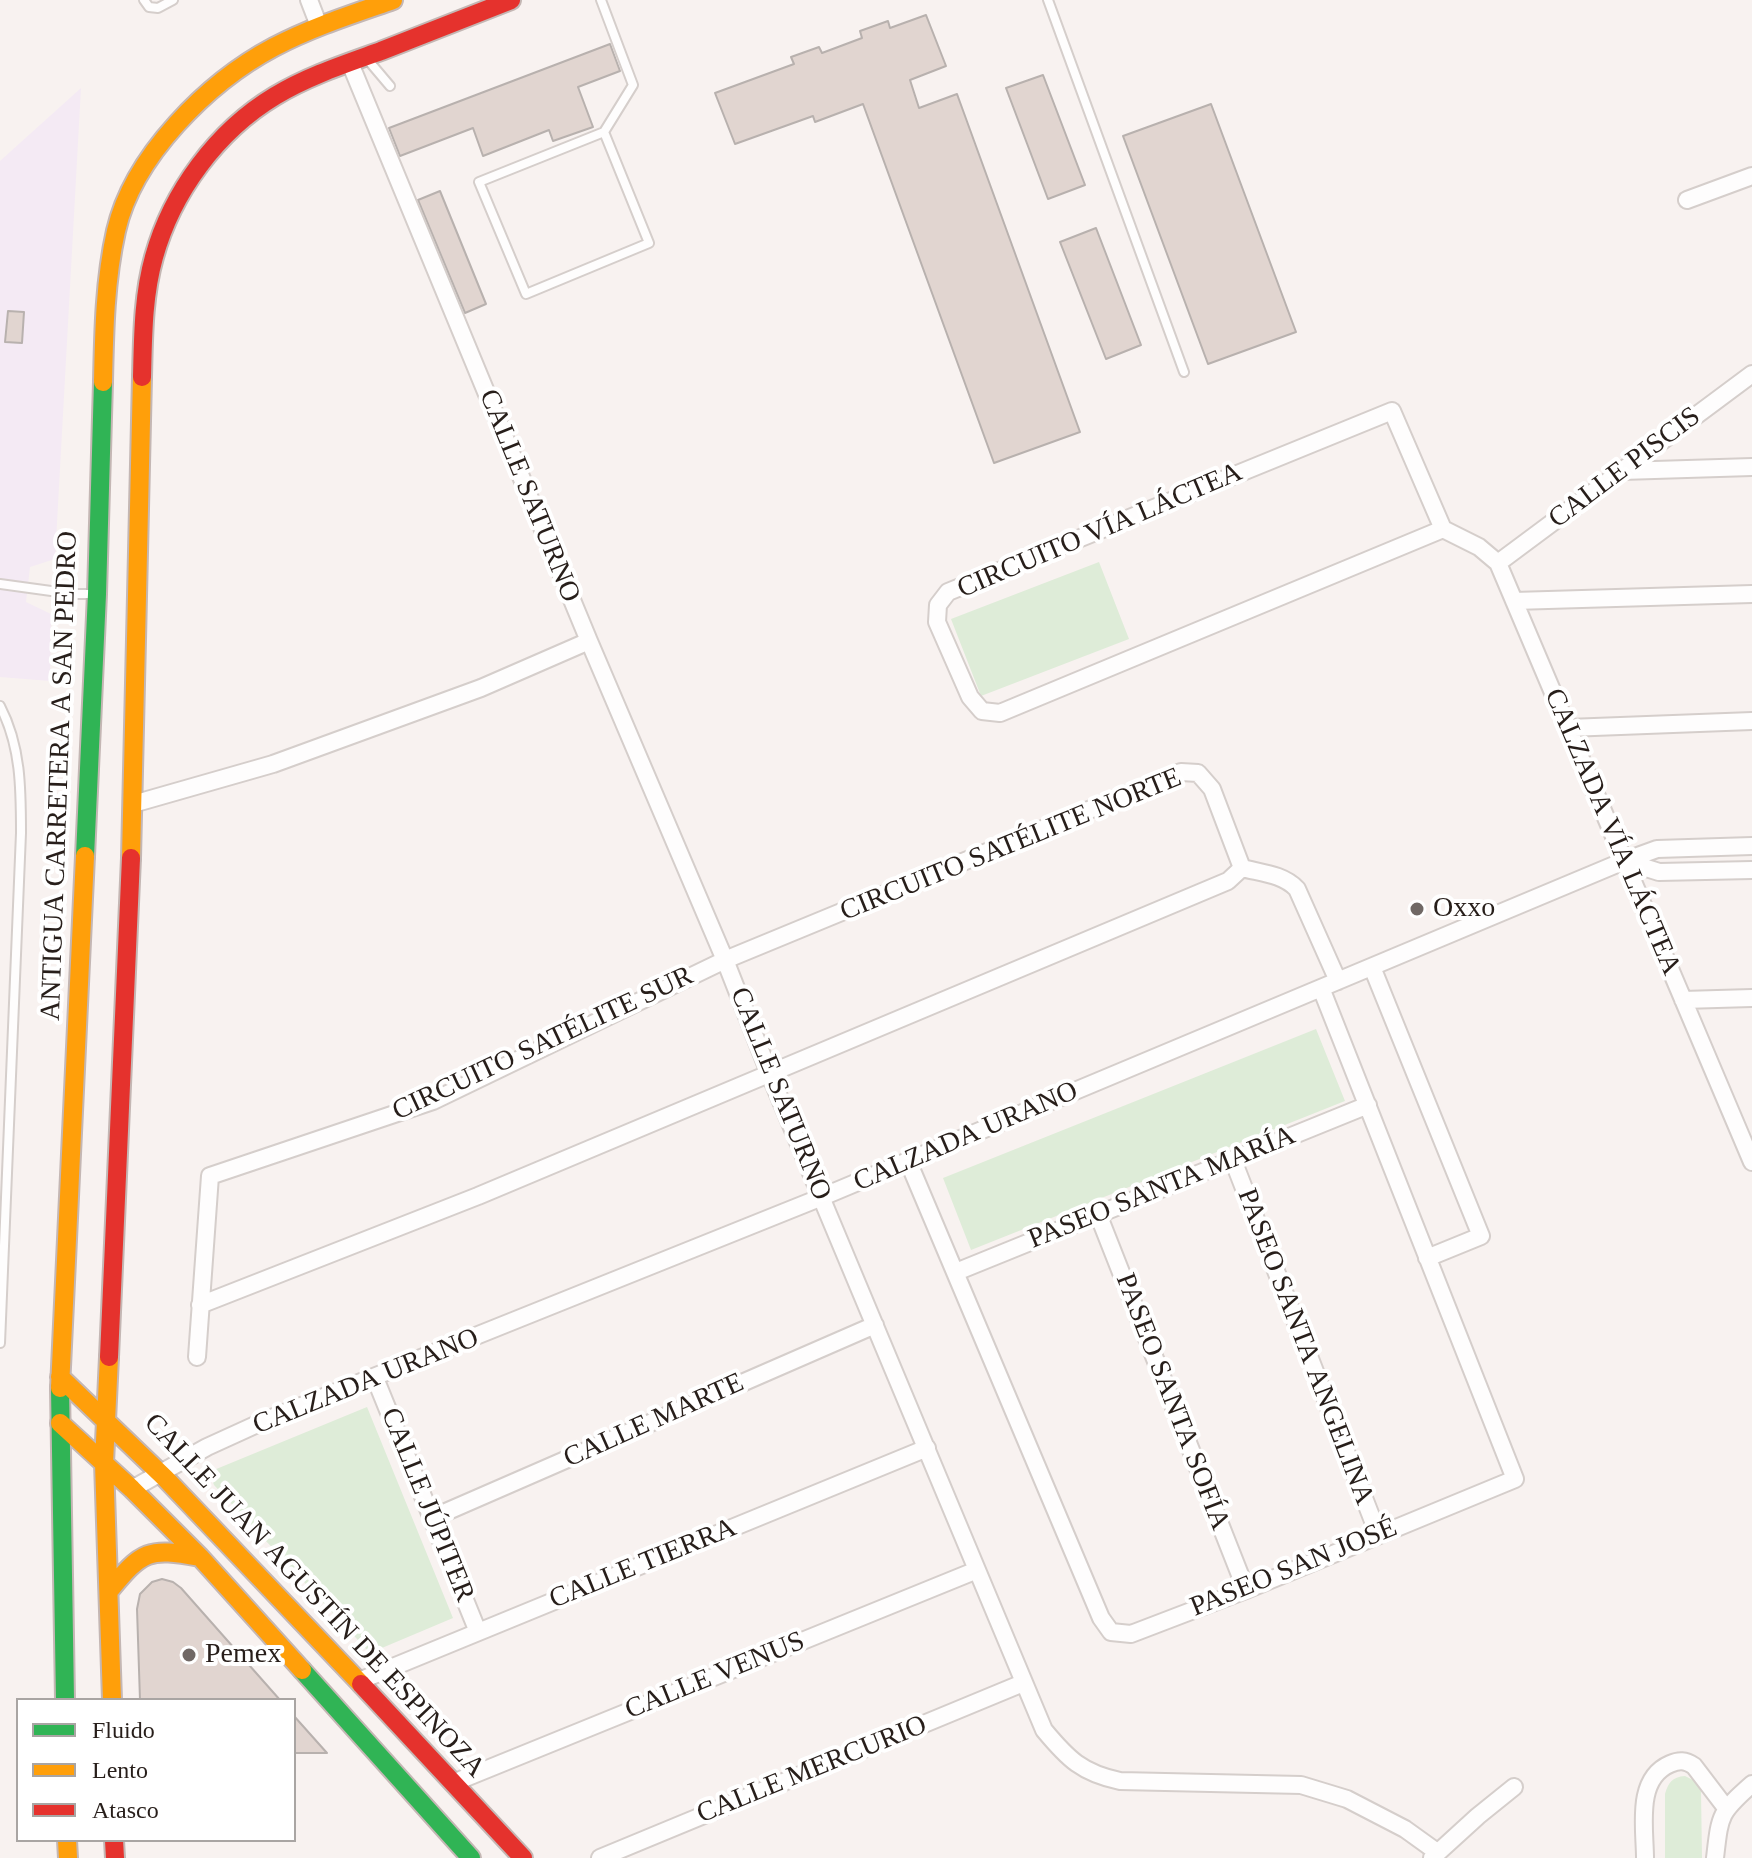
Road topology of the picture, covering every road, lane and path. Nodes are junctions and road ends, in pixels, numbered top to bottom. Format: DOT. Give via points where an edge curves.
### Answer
graph roads {
  1 [pos="144,0"];
  2 [pos="173,0"];
  3 [pos="309,0"];
  4 [pos="393,0"];
  5 [pos="511,0"];
  6 [pos="601,0"];
  7 [pos="1048,0"];
  8 [pos="319,26"];
  9 [pos="357,60"];
  10 [pos="390,86"];
  11 [pos="604,132"];
  12 [pos="1752,176"];
  13 [pos="1687,200"];
  14 [pos="1184,372"];
  15 [pos="1752,374"];
  16 [pos="1752,467"];
  17 [pos="1622,471"];
  18 [pos="1443,529"];
  19 [pos="1498,563"];
  20 [pos="0,584"];
  21 [pos="97,594"];
  22 [pos="1752,594"];
  23 [pos="1514,601"];
  24 [pos="589,641"];
  25 [pos="0,706"];
  26 [pos="1752,721"];
  27 [pos="1568,728"];
  28 [pos="133,804"];
  29 [pos="1752,846"];
  30 [pos="1624,861"];
  31 [pos="1242,868"];
  32 [pos="1752,870"];
  33 [pos="725,960"];
  34 [pos="1372,967"];
  35 [pos="1338,981"];
  36 [pos="1321,988"];
  37 [pos="1752,998"];
  38 [pos="1683,1000"];
  39 [pos="770,1075"];
  40 [pos="1368,1105"];
  41 [pos="1744,1123"];
  42 [pos="1233,1160"];
  43 [pos="908,1161"];
  44 [pos="1752,1162"];
  45 [pos="822,1197"];
  46 [pos="1098,1214"];
  47 [pos="1427,1258"];
  48 [pos="956,1272"];
  49 [pos="200,1305"];
  50 [pos="0,1316"];
  51 [pos="875,1325"];
  52 [pos="0,1343"];
  53 [pos="197,1357"];
  54 [pos="60,1377"];
  55 [pos="375,1378"];
  56 [pos="107,1419"];
  57 [pos="60,1423"];
  58 [pos="927,1448"];
  59 [pos="104,1463"];
  60 [pos="161,1472"];
  61 [pos="132,1489"];
  62 [pos="432,1518"];
  63 [pos="1378,1534"];
  64 [pos="200,1557"];
  65 [pos="977,1570"];
  66 [pos="1246,1590"];
  67 [pos="109,1591"];
  68 [pos="478,1632"];
  69 [pos="359,1681"];
  70 [pos="1023,1683"];
  71 [pos="65,1698"];
  72 [pos="112,1698"];
  73 [pos="453,1783"];
  74 [pos="1752,1784"];
  75 [pos="1514,1787"];
  76 [pos="1726,1808"];
  77 [pos="1434,1855"];
  78 [pos="471,1858"];
  79 [pos="523,1858"];
  80 [pos="600,1858"];
  81 [pos="1645,1858"];
  82 [pos="1715,1858"];
  1 -- 2 [label="lane" via="158,8"];
  3 -- 8 [label="street"];
  4 -- 8 [label="main road, ANTIGUA CARRETERA A SAN PEDRO"];
  5 -- 9 [label="main road"];
  6 -- 11 [label="lane" via="633,85"];
  7 -- 14 [label="lane"];
  8 -- 21 [label="main road, ANTIGUA CARRETERA A SAN PEDRO" via="272,48 186,113 161,140 125,202 105,300"];
  9 -- 10 [label="lane"];
  9 -- 24 [label="street, CALLE SATURNO"];
  9 -- 28 [label="main road" via="309,79 237,124 188,182 155,253 143,323"];
  11 -- 11 [label="lane" via="479,182 526,294 649,243"];
  12 -- 13 [label="street"];
  15 -- 17 [label="street, CALLE PISCIS"];
  16 -- 17 [label="street"];
  17 -- 19 [label="street, CALLE PISCIS"];
  18 -- 18 [label="street, CIRCUITO VÍA LÁCTEA" via="1000,713 982,711 970,697 937,622 938,605 948,592 1392,411"];
  18 -- 19 [label="street"];
  19 -- 23 [label="street, CALZADA VÍA LÁCTEA"];
  20 -- 21 [label="lane"];
  21 -- 54 [label="main road, ANTIGUA CARRETERA A SAN PEDRO"];
  22 -- 23 [label="street"];
  23 -- 27 [label="street, CALZADA VÍA LÁCTEA"];
  24 -- 28 [label="street" via="481,688 273,764"];
  24 -- 33 [label="street, CALLE SATURNO"];
  25 -- 50 [label="lane" via="10,724 21,775"];
  26 -- 27 [label="street"];
  27 -- 30 [label="street, CALZADA VÍA LÁCTEA"];
  28 -- 56 [label="main road"];
  29 -- 30 [label="street, CALZADA URANO" via="1657,849"];
  30 -- 32 [label="street" via="1659,872"];
  30 -- 34 [label="street, CALZADA URANO"];
  30 -- 38 [label="street, CALZADA VÍA LÁCTEA"];
  31 -- 33 [label="street, CIRCUITO SATÉLITE NORTE" via="1212,789 1198,773 1181,772"];
  31 -- 35 [label="street" via="1280,877 1297,889"];
  31 -- 39 [label="street" via="1228,881"];
  33 -- 39 [label="street, CALLE SATURNO"];
  33 -- 49 [label="street, CIRCUITO SATÉLITE SUR" via="433,1101 210,1176"];
  34 -- 35 [label="street, CALZADA URANO"];
  34 -- 47 [label="street" via="1481,1236"];
  35 -- 36 [label="street, CALZADA URANO"];
  36 -- 40 [label="street, PASEO SAN JOSÉ"];
  36 -- 43 [label="street, CALZADA URANO"];
  37 -- 38 [label="street"];
  38 -- 41 [label="street, CALZADA VÍA LÁCTEA"];
  39 -- 45 [label="street, CALLE SATURNO"];
  39 -- 49 [label="street"];
  40 -- 42 [label="street, PASEO SANTA MARÍA"];
  40 -- 47 [label="street, PASEO SAN JOSÉ"];
  41 -- 44 [label="street, CALZADA VÍA LÁCTEA"];
  42 -- 46 [label="street, PASEO SANTA MARÍA"];
  42 -- 63 [label="street, PASEO SANTA ANGELINA"];
  43 -- 45 [label="street, CALZADA URANO"];
  43 -- 48 [label="street, PASEO SAN JOSÉ"];
  45 -- 51 [label="street, CALLE SATURNO"];
  45 -- 55 [label="street, CALZADA URANO"];
  46 -- 48 [label="street, PASEO SANTA MARÍA"];
  46 -- 66 [label="street, PASEO SANTA SOFÍA"];
  47 -- 63 [label="street, PASEO SAN JOSÉ" via="1515,1479"];
  48 -- 66 [label="street, PASEO SAN JOSÉ" via="1111,1632 1131,1634"];
  49 -- 53 [label="street, CIRCUITO SATÉLITE SUR"];
  50 -- 52 [label="lane"];
  51 -- 58 [label="street, CALLE SATURNO"];
  51 -- 62 [label="street, CALLE MARTE"];
  54 -- 56 [label="main road, CALLE JUAN AGUSTÍN DE ESPINOZA"];
  54 -- 57 [label="main road, ANTIGUA CARRETERA A SAN PEDRO"];
  55 -- 60 [label="street, CALZADA URANO" via="264,1421"];
  55 -- 62 [label="street, CALLE JÚPITER"];
  56 -- 59 [label="main road"];
  56 -- 60 [label="main road, CALLE JUAN AGUSTÍN DE ESPINOZA"];
  57 -- 59 [label="main road, CALLE JUAN AGUSTÍN DE ESPINOZA"];
  57 -- 71 [label="main road, ANTIGUA CARRETERA A SAN PEDRO"];
  58 -- 65 [label="street, CALLE SATURNO"];
  58 -- 68 [label="street, CALLE TIERRA"];
  59 -- 61 [label="main road, CALLE JUAN AGUSTÍN DE ESPINOZA"];
  59 -- 67 [label="main road"];
  60 -- 61 [label="street, CALZADA URANO"];
  60 -- 69 [label="main road, CALLE JUAN AGUSTÍN DE ESPINOZA"];
  61 -- 64 [label="main road, CALLE JUAN AGUSTÍN DE ESPINOZA"];
  62 -- 68 [label="street, CALLE JÚPITER"];
  63 -- 66 [label="street, PASEO SAN JOSÉ"];
  64 -- 67 [label="main road" via="150,1552"];
  64 -- 78 [label="main road, CALLE JUAN AGUSTÍN DE ESPINOZA"];
  65 -- 70 [label="street, CALLE SATURNO"];
  65 -- 73 [label="street, CALLE VENUS"];
  67 -- 72 [label="main road"];
  68 -- 69 [label="street, CALLE TIERRA"];
  69 -- 73 [label="main road, CALLE JUAN AGUSTÍN DE ESPINOZA"];
  70 -- 77 [label="street, CALLE SATURNO" via="1044,1730 1076,1764 1098,1776 1120,1781 1301,1785 1347,1799 1405,1829"];
  70 -- 80 [label="street, CALLE MERCURIO"];
  73 -- 79 [label="main road, CALLE JUAN AGUSTÍN DE ESPINOZA"];
  74 -- 76 [label="street"];
  75 -- 77 [label="street"];
  76 -- 81 [label="street" via="1687,1762 1663,1767 1646,1790"];
  76 -- 82 [label="street"];
}
